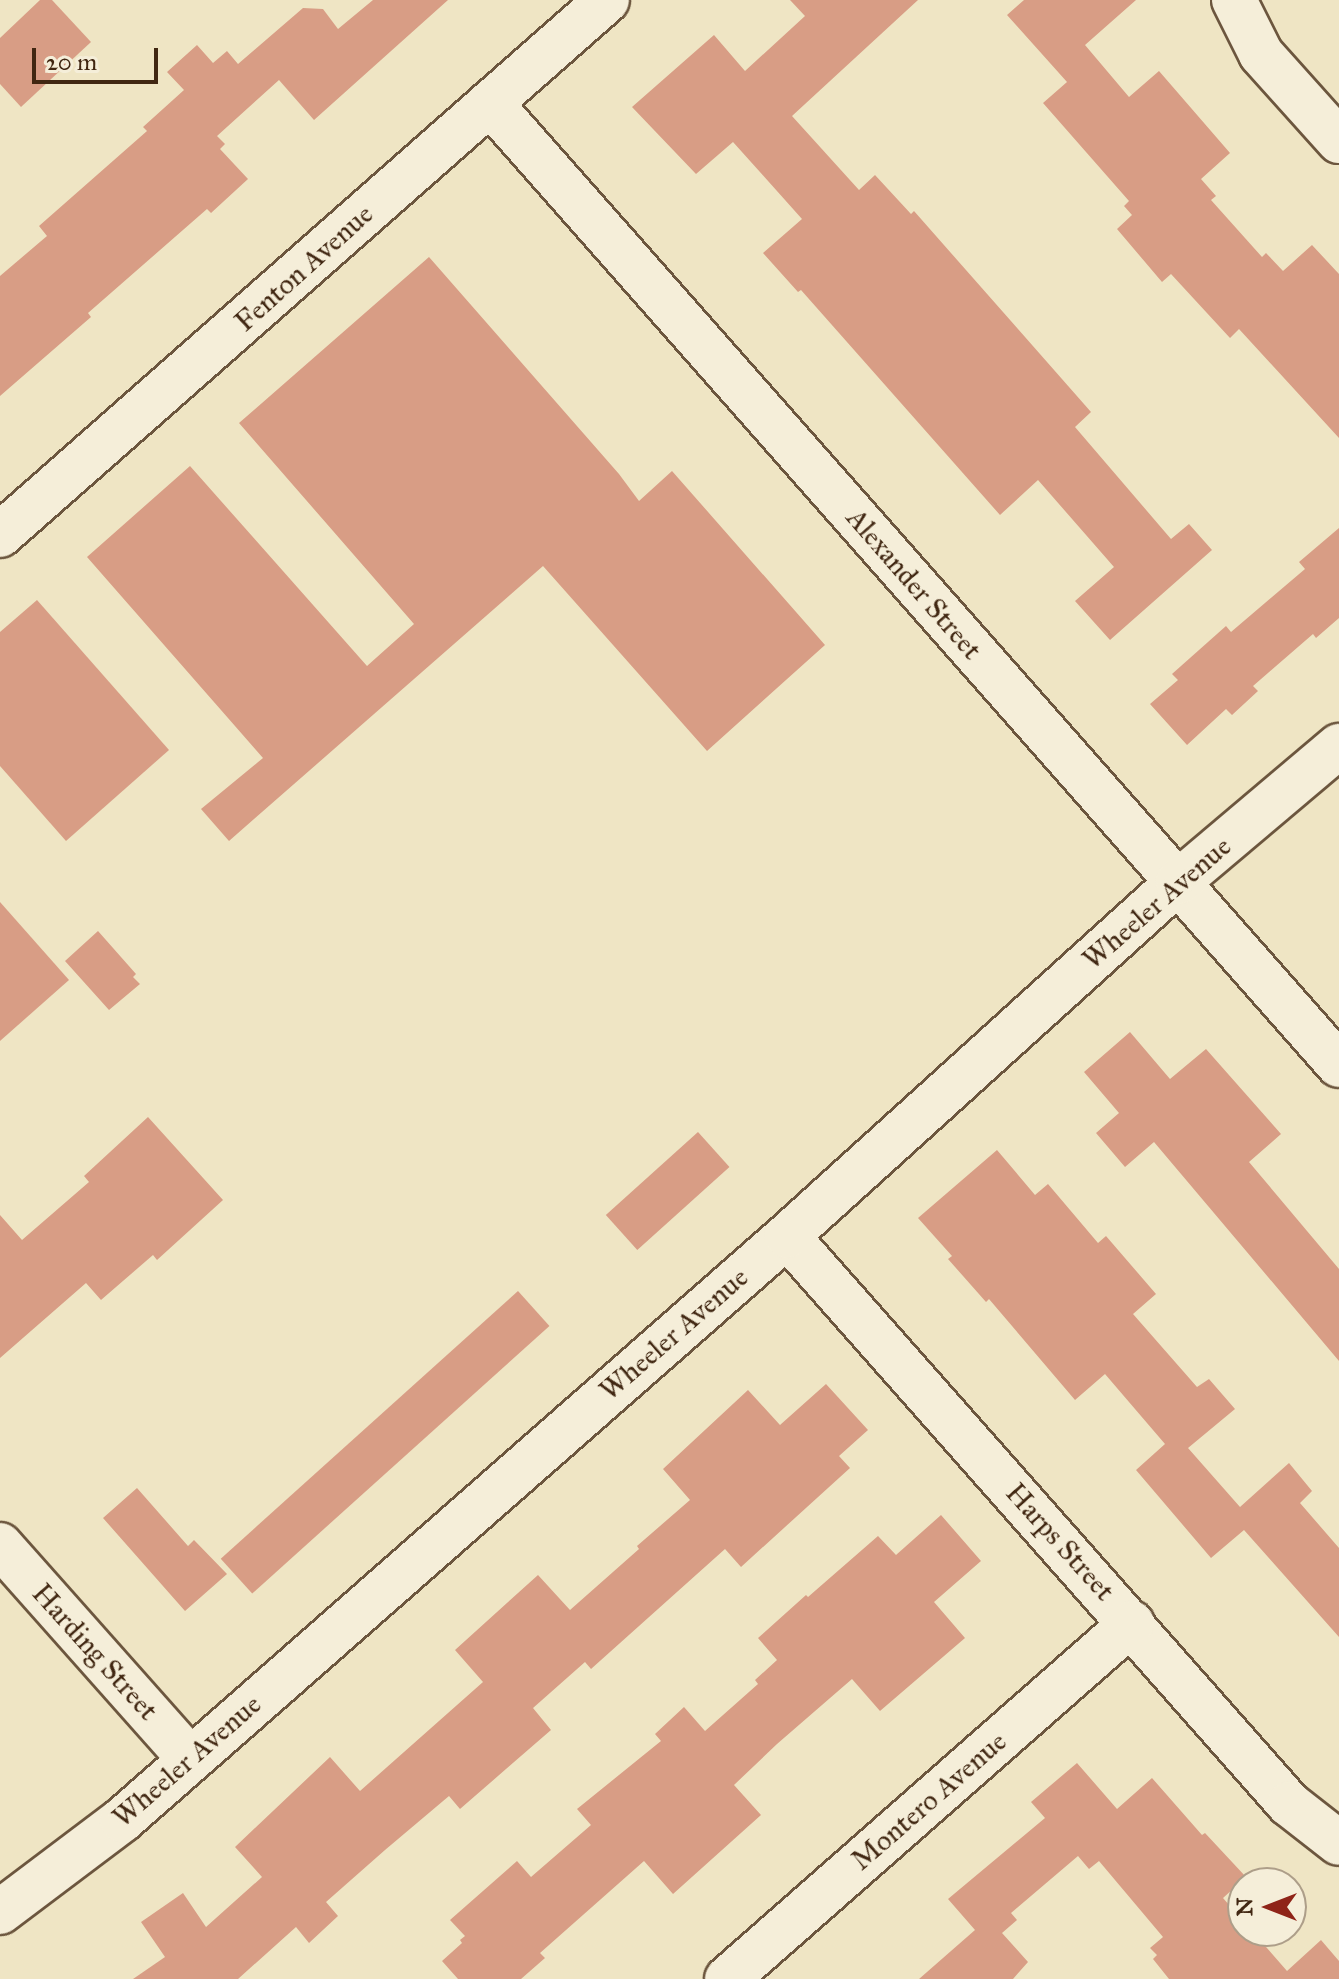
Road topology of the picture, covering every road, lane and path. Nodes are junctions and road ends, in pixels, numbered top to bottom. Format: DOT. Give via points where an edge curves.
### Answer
graph roads {
  1 [pos="607,0"];
  2 [pos="1234,0"];
  3 [pos="490,103"];
  4 [pos="1339,141"];
  5 [pos="0,535"];
  6 [pos="1339,746"];
  7 [pos="1178,882"];
  8 [pos="1339,1065"];
  9 [pos="787,1236"];
  10 [pos="0,1545"];
  11 [pos="1132,1623"];
  12 [pos="190,1759"];
  13 [pos="1339,1843"];
  14 [pos="0,1912"];
  15 [pos="727,1979"];
  1 -- 3 [label="street, Fenton Avenue"];
  2 -- 4 [label="street" via="1261,54"];
  3 -- 5 [label="street, Fenton Avenue"];
  3 -- 7 [label="street, Alexander Street"];
  6 -- 7 [label="street, Wheeler Avenue"];
  7 -- 8 [label="street, Alexander Street"];
  7 -- 9 [label="street, Wheeler Avenue"];
  9 -- 11 [label="street, Harps Street"];
  9 -- 12 [label="street, Wheeler Avenue"];
  10 -- 12 [label="street, Harding Street"];
  11 -- 13 [label="street, Harps Street" via="1289,1804"];
  11 -- 15 [label="street, Montero Avenue"];
  12 -- 14 [label="street, Wheeler Avenue" via="122,1820"];
}
